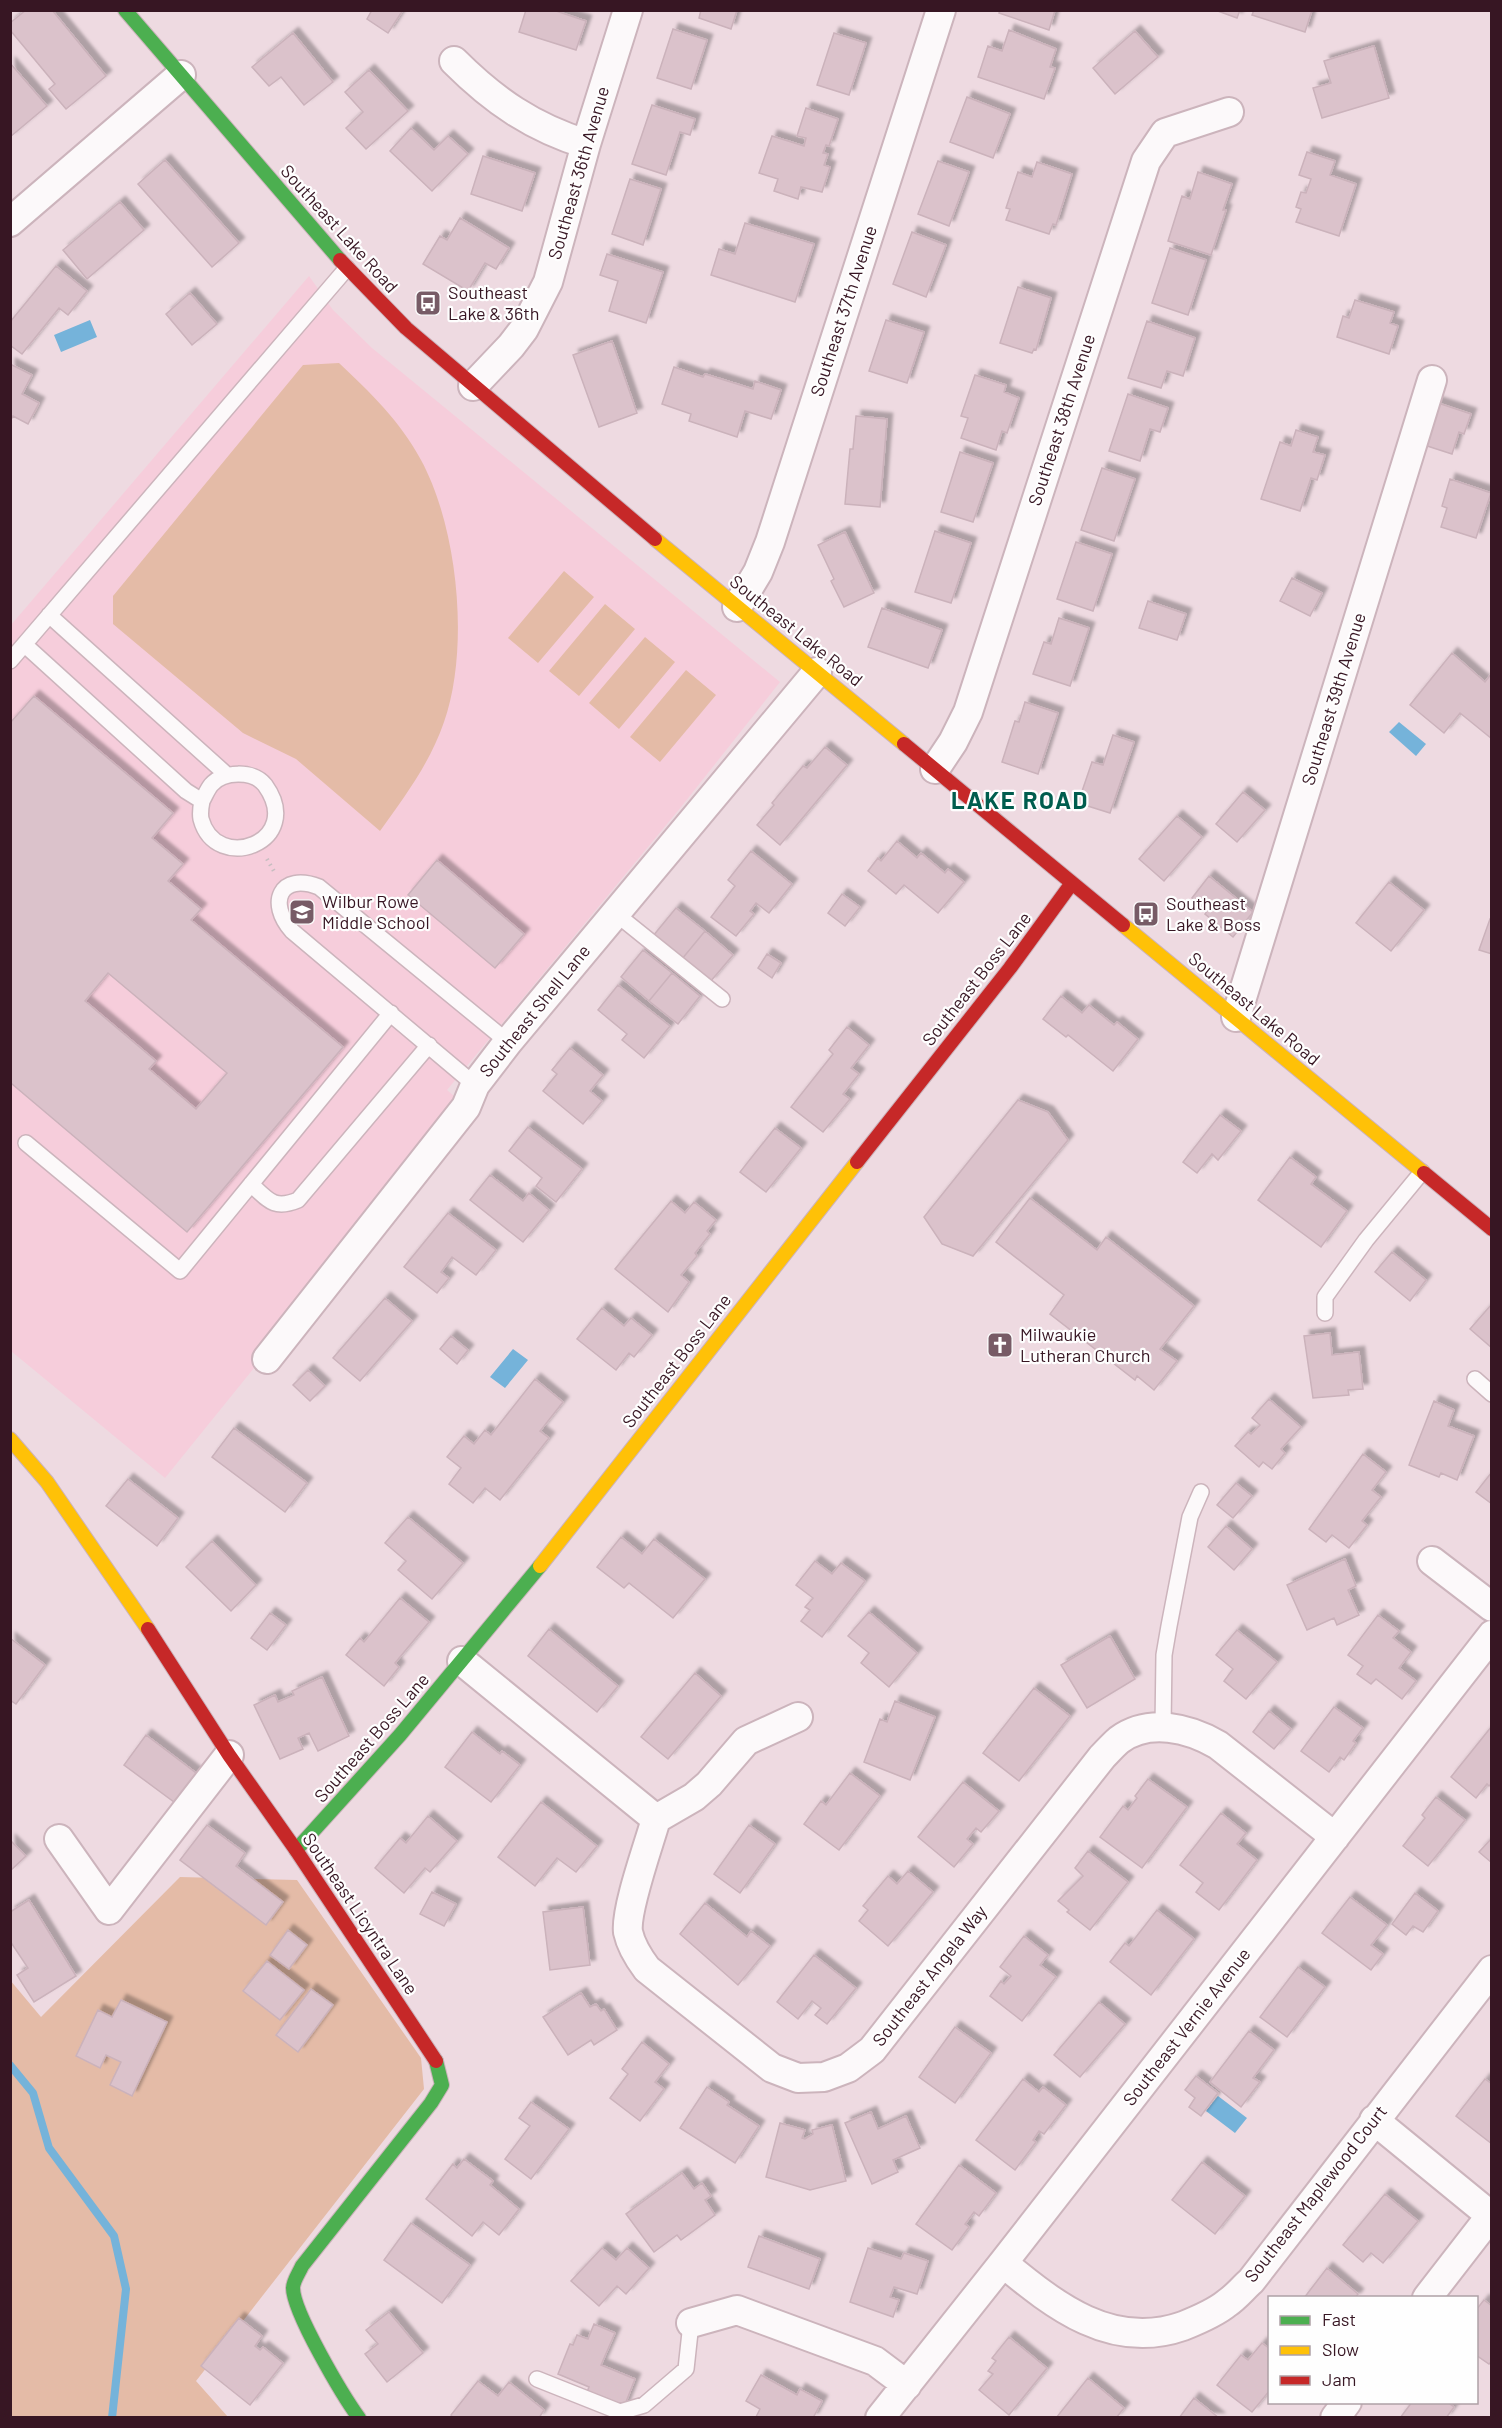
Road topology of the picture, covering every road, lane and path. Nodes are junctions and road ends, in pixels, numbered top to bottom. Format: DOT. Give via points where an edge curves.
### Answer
graph roads {
  1 [pos="125,10"];
  2 [pos="627,10"];
  3 [pos="941,10"];
  4 [pos="454,60"];
  5 [pos="182,75"];
  6 [pos="1229,112"];
  7 [pos="586,144"];
  8 [pos="10,222"];
  9 [pos="347,267"];
  10 [pos="1432,380"];
  11 [pos="473,386"];
  12 [pos="737,607"];
  13 [pos="49,615"];
  14 [pos="25,645"];
  15 [pos="10,661"];
  16 [pos="817,672"];
  17 [pos="935,769"];
  18 [pos="227,775"];
  19 [pos="202,801"];
  20 [pos="257,842"];
  21 [pos="1072,883"];
  22 [pos="284,888"];
  23 [pos="615,913"];
  24 [pos="722,999"];
  25 [pos="391,1013"];
  26 [pos="1236,1017"];
  27 [pos="508,1042"];
  28 [pos="429,1045"];
  29 [pos="475,1085"];
  30 [pos="26,1143"];
  31 [pos="1422,1172"];
  32 [pos="252,1184"];
  33 [pos="1491,1229"];
  34 [pos="1325,1313"];
  35 [pos="267,1359"];
  36 [pos="1475,1379"];
  37 [pos="1491,1394"];
  38 [pos="10,1439"];
  39 [pos="1201,1492"];
  40 [pos="1432,1561"];
  41 [pos="1491,1607"];
  42 [pos="1491,1635"];
  43 [pos="462,1661"];
  44 [pos="798,1717"];
  45 [pos="1163,1727"];
  46 [pos="230,1755"];
  47 [pos="656,1819"];
  48 [pos="1335,1837"];
  49 [pos="59,1839"];
  50 [pos="296,1850"];
  51 [pos="1491,1970"];
  52 [pos="1374,2120"];
  53 [pos="1491,2214"];
  54 [pos="1003,2263"];
  55 [pos="1429,2296"];
  56 [pos="692,2323"];
  57 [pos="537,2379"];
  58 [pos="907,2385"];
  59 [pos="1346,2404"];
  60 [pos="359,2418"];
  61 [pos="880,2418"];
  62 [pos="1335,2418"];
  1 -- 5 [label="street, Southeast Lake Road"];
  2 -- 7 [label="street, Southeast 36th Avenue"];
  3 -- 12 [label="street, Southeast 37th Avenue" via="770,542"];
  4 -- 7 [label="street" via="479,86 520,116 554,134"];
  5 -- 8 [label="street"];
  5 -- 9 [label="street, Southeast Lake Road"];
  6 -- 17 [label="street, Southeast 38th Avenue" via="1165,133 1146,160 968,712"];
  7 -- 11 [label="street, Southeast 36th Avenue" via="548,282 537,308 511,346"];
  9 -- 11 [label="street, Southeast Lake Road" via="406,328"];
  9 -- 13 [label="lane"];
  10 -- 26 [label="street, Southeast 39th Avenue"];
  11 -- 12 [label="street, Southeast Lake Road"];
  12 -- 16 [label="street, Southeast Lake Road"];
  13 -- 14 [label="lane"];
  13 -- 18 [label="lane"];
  14 -- 15 [label="lane"];
  14 -- 19 [label="lane" via="186,791"];
  16 -- 17 [label="street, Southeast Lake Road"];
  16 -- 23 [label="street, Southeast Shell Lane"];
  17 -- 21 [label="street, Southeast Lake Road"];
  18 -- 19 [label="lane" via="212,784"];
  18 -- 20 [label="lane" via="245,774 263,782 275,801 275,819 267,836"];
  19 -- 20 [label="lane" via="201,819 211,838 228,848 250,848"];
  20 -- 22 [label="path"];
  21 -- 26 [label="street, Southeast Lake Road"];
  21 -- 43 [label="street, Southeast Boss Lane" via="981,1004"];
  22 -- 25 [label="lane" via="279,899 284,922"];
  22 -- 27 [label="lane" via="293,882 319,887"];
  23 -- 24 [label="lane"];
  23 -- 27 [label="street, Southeast Shell Lane"];
  25 -- 28 [label="lane"];
  25 -- 32 [label="lane"];
  26 -- 31 [label="street, Southeast Lake Road"];
  27 -- 29 [label="street, Southeast Shell Lane"];
  28 -- 29 [label="lane"];
  28 -- 32 [label="lane" via="298,1200 287,1205 270,1202"];
  29 -- 35 [label="street, Southeast Shell Lane" via="466,1107"];
  30 -- 32 [label="lane" via="180,1271"];
  31 -- 33 [label="street, Southeast Lake Road"];
  31 -- 34 [label="lane" via="1325,1297"];
  36 -- 37 [label="lane"];
  38 -- 46 [label="street, Southeast Licyntra Lane" via="47,1482"];
  39 -- 45 [label="lane" via="1190,1517 1164,1656"];
  40 -- 41 [label="street"];
  42 -- 48 [label="street, Southeast Vernie Avenue"];
  43 -- 47 [label="street"];
  43 -- 50 [label="street, Southeast Boss Lane" via="352,1792"];
  44 -- 47 [label="street" via="746,1741 709,1784"];
  45 -- 47 [label="street, Southeast Angela Way" via="1140,1730 1119,1740 1102,1757 872,2050 848,2068 824,2078 798,2078 772,2068 647,1969 634,1951 628,1930 630,1909"];
  45 -- 48 [label="street, Southeast Angela Way" via="1202,1736 1218,1745"];
  46 -- 49 [label="street" via="109,1910"];
  46 -- 50 [label="street, Southeast Licyntra Lane"];
  48 -- 54 [label="street, Southeast Vernie Avenue"];
  50 -- 60 [label="street, Southeast Licyntra Lane" via="437,2062 442,2085 302,2266 293,2285 295,2303"];
  51 -- 52 [label="street, Southeast Maplewood Court"];
  52 -- 53 [label="street"];
  52 -- 54 [label="street, Southeast Maplewood Court" via="1251,2281 1226,2304 1197,2321 1165,2332 1127,2333 1094,2325 1064,2310"];
  53 -- 55 [label="street"];
  54 -- 58 [label="street, Southeast Vernie Avenue"];
  56 -- 57 [label="lane" via="686,2369 644,2405 620,2412"];
  56 -- 58 [label="street" via="737,2310 875,2361"];
  58 -- 61 [label="street, Southeast Vernie Avenue"];
  59 -- 62 [label="street"];
}
